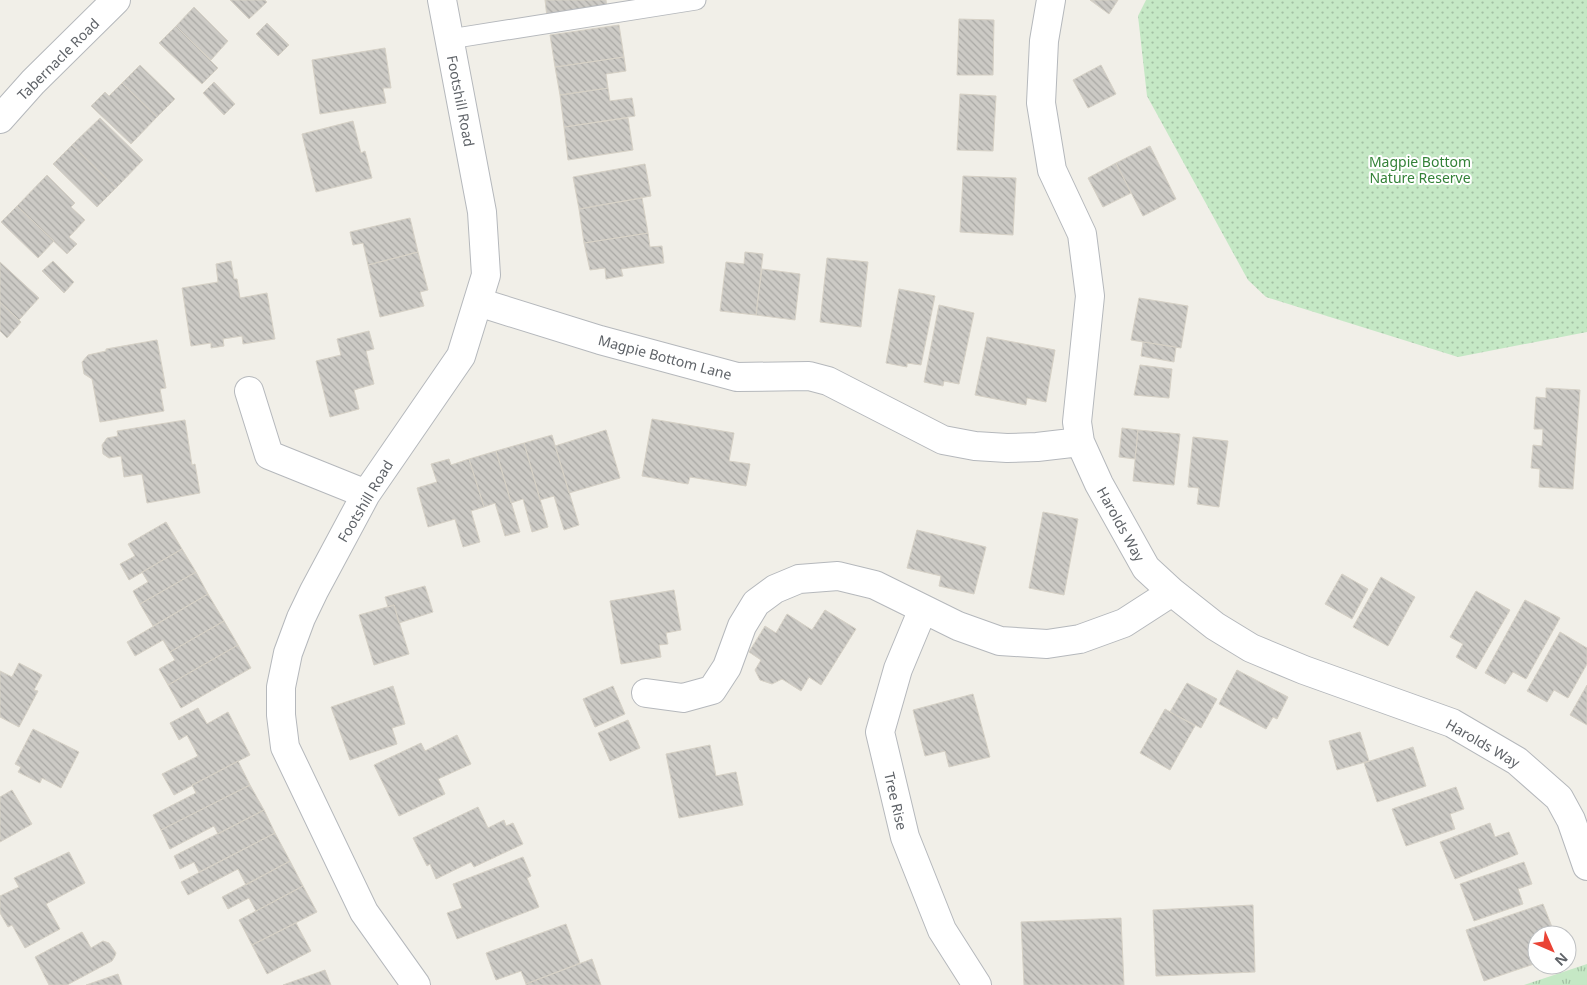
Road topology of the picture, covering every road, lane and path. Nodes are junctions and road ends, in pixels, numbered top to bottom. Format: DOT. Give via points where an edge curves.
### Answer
graph roads {
  1 [pos="116,0"];
  2 [pos="442,0"];
  3 [pos="696,0"];
  4 [pos="1051,0"];
  5 [pos="450,39"];
  6 [pos="0,119"];
  7 [pos="478,302"];
  8 [pos="249,391"];
  9 [pos="1080,442"];
  10 [pos="366,494"];
  11 [pos="1172,592"];
  12 [pos="923,609"];
  13 [pos="646,692"];
  14 [pos="1587,866"];
  15 [pos="416,985"];
  16 [pos="977,985"];
  1 -- 6 [label="street, Tabernacle Road"];
  2 -- 5 [label="street, Footshill Road"];
  3 -- 5 [label="lane"];
  4 -- 9 [label="street, Harolds Way" via="1044,41 1041,103 1052,170 1082,234 1090,296 1077,422"];
  5 -- 7 [label="street, Footshill Road" via="482,212 486,275"];
  7 -- 9 [label="street, Magpie Bottom Lane" via="600,340 737,377 809,376 828,380 943,440 1007,448"];
  7 -- 10 [label="street, Footshill Road" via="461,356"];
  8 -- 10 [label="street" via="269,455"];
  9 -- 11 [label="street, Harolds Way" via="1099,484 1146,568"];
  10 -- 15 [label="street, Footshill Road" via="298,627 288,653 281,687 281,714 285,747 364,912"];
  11 -- 12 [label="street" via="1124,623 1080,639 1047,644 1000,641"];
  11 -- 14 [label="street, Harolds Way" via="1214,626 1251,648 1452,723 1517,761 1559,798 1571,820"];
  12 -- 13 [label="street" via="875,585 838,576 798,578 775,588 756,603 742,626 728,667 712,690 683,698"];
  12 -- 16 [label="street, Tree Rise" via="898,669 880,732 905,837 942,930"];
}
